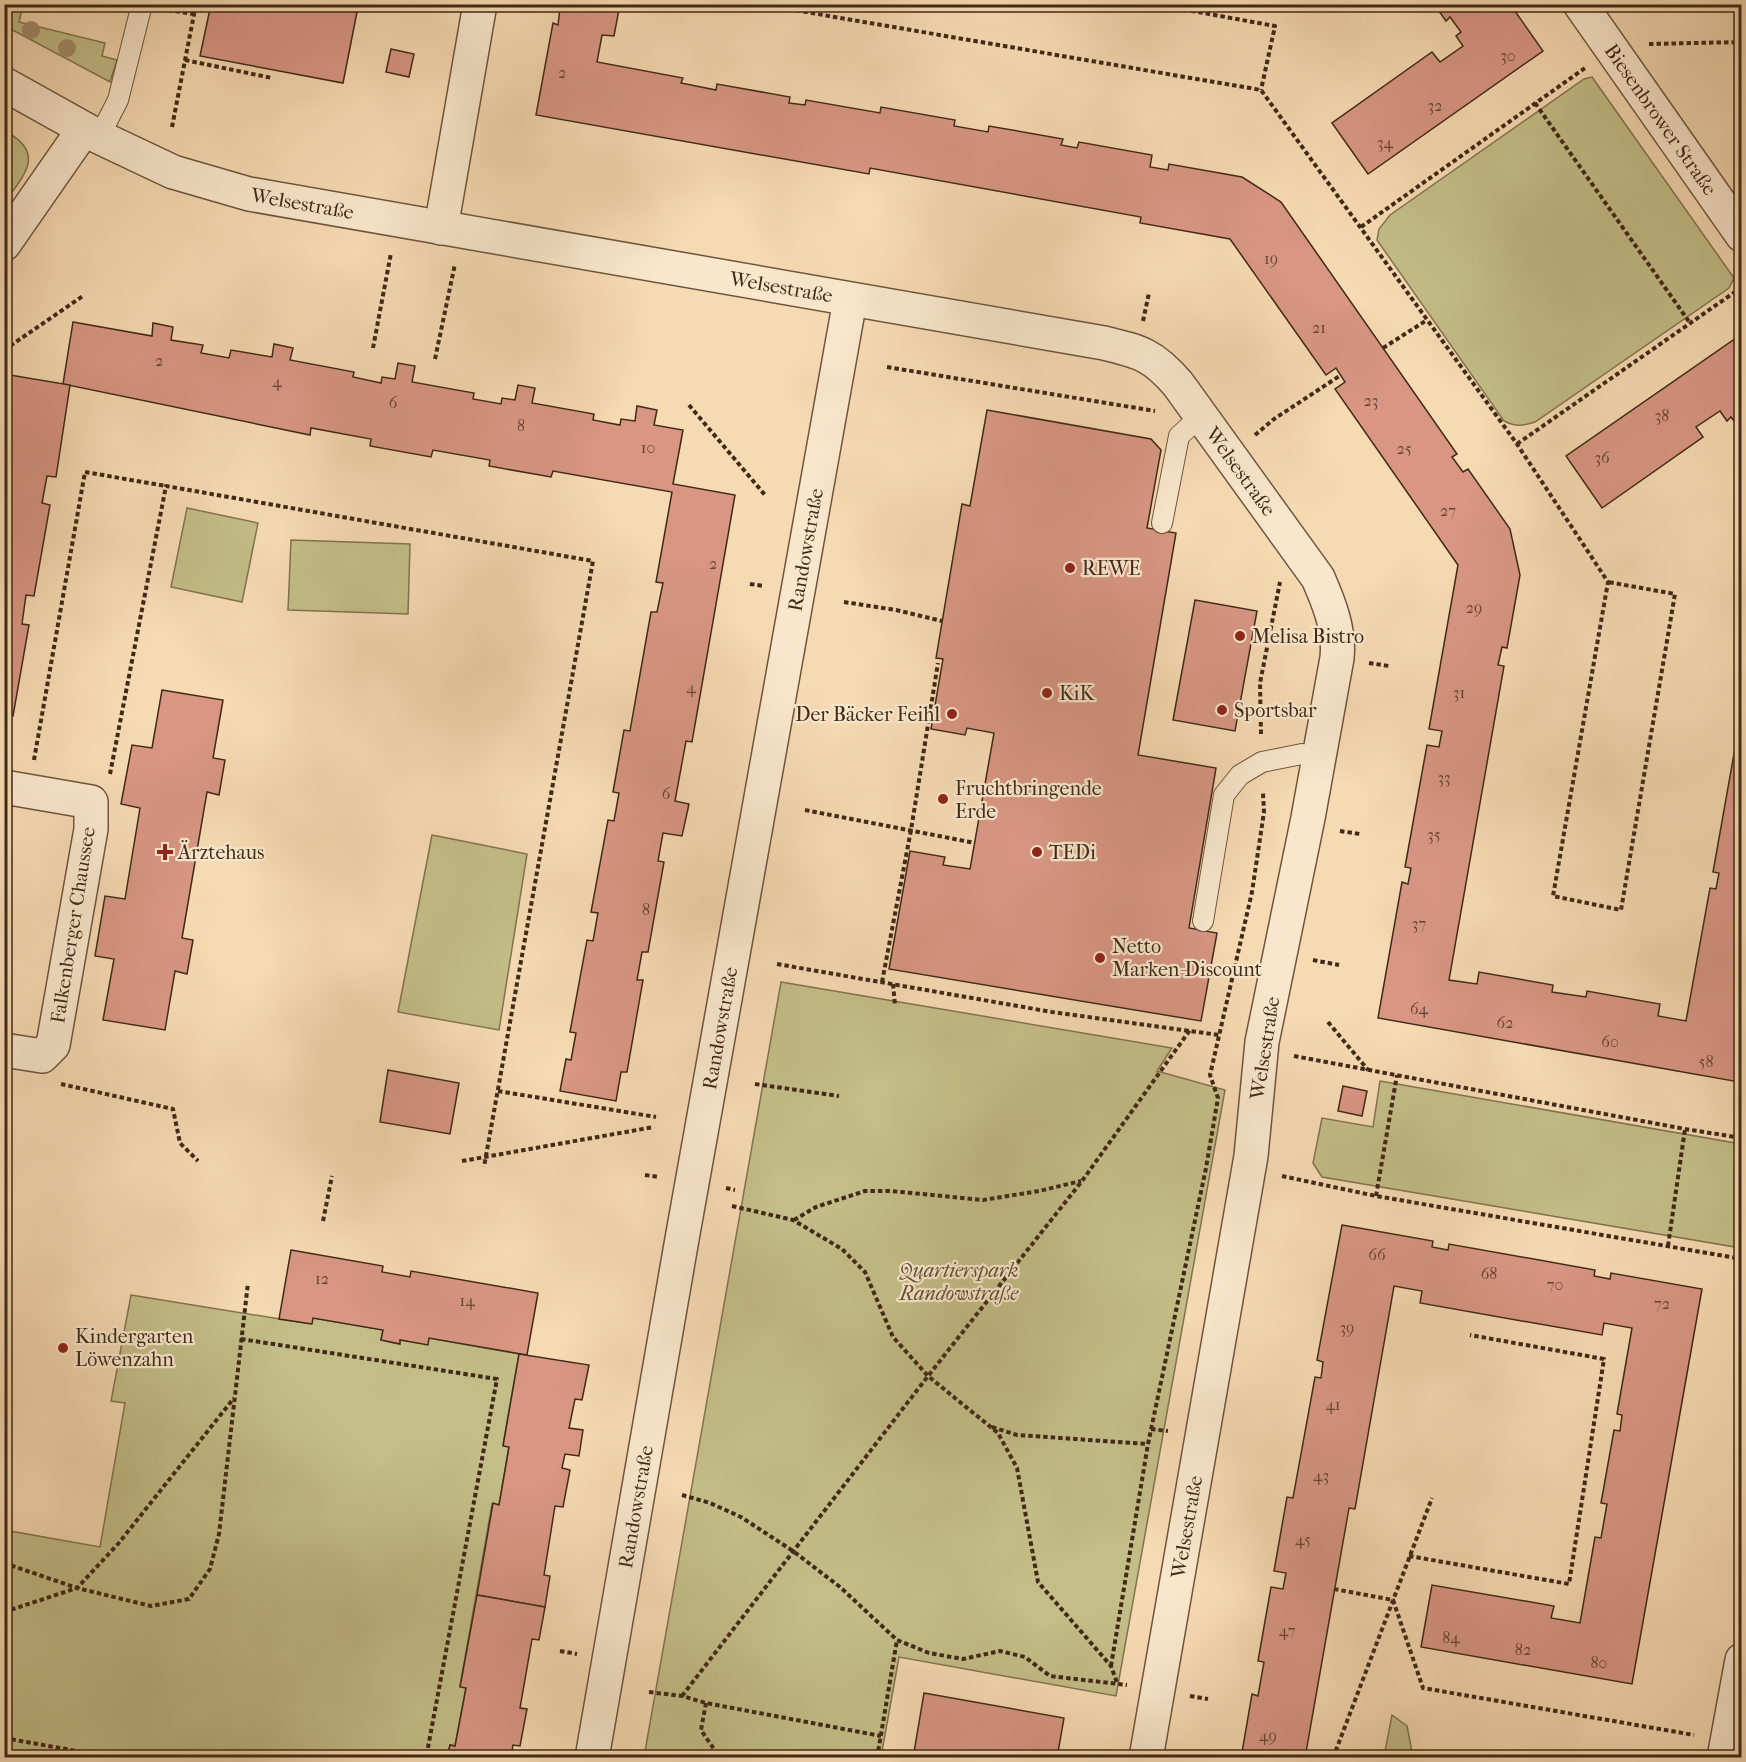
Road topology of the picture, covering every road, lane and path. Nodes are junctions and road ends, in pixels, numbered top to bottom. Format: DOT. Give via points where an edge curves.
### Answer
graph roads {
  1 [pos="142,4"];
  2 [pos="196,4"];
  3 [pos="480,4"];
  4 [pos="759,4"];
  5 [pos="1154,4"];
  6 [pos="1580,4"];
  7 [pos="1742,42"];
  8 [pos="1612,50"];
  9 [pos="185,60"];
  10 [pos="272,78"];
  11 [pos="4,84"];
  12 [pos="1261,90"];
  13 [pos="1535,103"];
  14 [pos="172,128"];
  15 [pos="92,133"];
  16 [pos="397,220"];
  17 [pos="1361,227"];
  18 [pos="451,229"];
  19 [pos="1742,235"];
  20 [pos="4,244"];
  21 [pos="1742,287"];
  22 [pos="83,296"];
  23 [pos="850,300"];
  24 [pos="1427,320"];
  25 [pos="1690,323"];
  26 [pos="373,348"];
  27 [pos="1383,348"];
  28 [pos="4,350"];
  29 [pos="435,359"];
  30 [pos="886,367"];
  31 [pos="1341,375"];
  32 [pos="689,405"];
  33 [pos="1190,426"];
  34 [pos="1258,432"];
  35 [pos="1517,444"];
  36 [pos="166,486"];
  37 [pos="765,495"];
  38 [pos="1162,523"];
  39 [pos="1277,572"];
  40 [pos="1608,582"];
  41 [pos="844,602"];
  42 [pos="942,621"];
  43 [pos="938,663"];
  44 [pos="1302,754"];
  45 [pos="1262,762"];
  46 [pos="33,765"];
  47 [pos="4,787"];
  48 [pos="91,802"];
  49 [pos="805,810"];
  50 [pos="910,830"];
  51 [pos="975,843"];
  52 [pos="1203,921"];
  53 [pos="777,964"];
  54 [pos="882,982"];
  55 [pos="893,984"];
  56 [pos="895,1005"];
  57 [pos="1328,1022"];
  58 [pos="1190,1030"];
  59 [pos="1219,1035"];
  60 [pos="1262,1042"];
  61 [pos="4,1050"];
  62 [pos="1368,1070"];
  63 [pos="1397,1076"];
  64 [pos="60,1084"];
  65 [pos="755,1084"];
  66 [pos="498,1091"];
  67 [pos="838,1096"];
  68 [pos="656,1117"];
  69 [pos="654,1127"];
  70 [pos="1685,1129"];
  71 [pos="1742,1138"];
  72 [pos="486,1156"];
  73 [pos="198,1161"];
  74 [pos="462,1161"];
  75 [pos="484,1167"];
  76 [pos="1249,1170"];
  77 [pos="332,1176"];
  78 [pos="1082,1181"];
  79 [pos="1376,1196"];
  80 [pos="732,1206"];
  81 [pos="793,1220"];
  82 [pos="323,1221"];
  83 [pos="1668,1246"];
  84 [pos="1742,1259"];
  85 [pos="248,1283"];
  86 [pos="1470,1335"];
  87 [pos="241,1339"];
  88 [pos="928,1376"];
  89 [pos="234,1398"];
  90 [pos="990,1426"];
  91 [pos="1148,1444"];
  92 [pos="682,1495"];
  93 [pos="1432,1498"];
  94 [pos="793,1551"];
  95 [pos="1410,1556"];
  96 [pos="4,1563"];
  97 [pos="77,1588"];
  98 [pos="1334,1589"];
  99 [pos="1393,1600"];
  100 [pos="4,1612"];
  101 [pos="897,1640"];
  102 [pos="1742,1660"];
  103 [pos="1111,1666"];
  104 [pos="649,1692"];
  105 [pos="682,1696"];
  106 [pos="706,1703"];
  107 [pos="881,1736"];
  108 [pos="4,1738"];
  109 [pos="1731,1747"];
  110 [pos="116,1758"];
  111 [pos="426,1758"];
  112 [pos="592,1758"];
  113 [pos="720,1758"];
  114 [pos="877,1758"];
  115 [pos="1146,1758"];
  116 [pos="1333,1758"];
  1 -- 15 [label="lane" via="118,100"];
  2 -- 9 [label="path"];
  3 -- 18 [label="street"];
  4 -- 12 [label="path"];
  5 -- 12 [label="path" via="1275,26"];
  6 -- 8 [label="street, Biesenbrower Straße"];
  7 -- 8 [label="path" via="1622,45"];
  8 -- 13 [label="path"];
  8 -- 19 [label="street, Biesenbrower Straße"];
  9 -- 10 [label="path"];
  9 -- 14 [label="path"];
  11 -- 15 [label="street, Welsestraße"];
  12 -- 17 [label="path"];
  13 -- 17 [label="path"];
  13 -- 25 [label="path"];
  15 -- 16 [label="street, Welsestraße" via="172,172 249,194"];
  15 -- 20 [label="street"];
  16 -- 18 [label="street, Welsestraße"];
  16 -- 26 [label="path"];
  17 -- 24 [label="path"];
  18 -- 23 [label="street, Welsestraße"];
  18 -- 29 [label="path"];
  21 -- 25 [label="path"];
  22 -- 28 [label="path"];
  23 -- 33 [label="street, Welsestraße" via="1138,351 1162,366"];
  23 -- 112 [label="street, Randowstraße"];
  24 -- 27 [label="path"];
  24 -- 35 [label="path"];
  25 -- 35 [label="path"];
  30 -- 33 [label="path" via="1160,412"];
  31 -- 34 [label="path"];
  32 -- 37 [label="path"];
  33 -- 38 [label="lane"];
  33 -- 60 [label="street, Welsestraße" via="1318,578 1332,610 1338,651"];
  35 -- 40 [label="path"];
  36 -- 46 [label="path" via="85,472"];
  36 -- 48 [label="path" via="111,772"];
  36 -- 66 [label="path" via="593,561"];
  39 -- 45 [label="path" via="1280,581 1260,683"];
  40 -- 40 [label="path" via="1553,896 1621,909 1675,594"];
  41 -- 42 [label="path"];
  43 -- 50 [label="path"];
  44 -- 45 [label="lane"];
  45 -- 52 [label="lane" via="1240,775 1224,795"];
  45 -- 59 [label="path" via="1263,812 1252,892"];
  47 -- 48 [label="street, Falkenberger Chaussee"];
  48 -- 61 [label="street, Falkenberger Chaussee" via="91,829 53,1045 42,1056"];
  49 -- 50 [label="path"];
  50 -- 51 [label="path"];
  50 -- 54 [label="path"];
  53 -- 54 [label="path"];
  54 -- 55 [label="path"];
  55 -- 56 [label="path"];
  55 -- 58 [label="path" via="1052,1012"];
  57 -- 62 [label="path"];
  58 -- 59 [label="path"];
  58 -- 78 [label="path"];
  59 -- 91 [label="path" via="1210,1075 1218,1098 1210,1145"];
  60 -- 62 [label="path" via="1276,1053"];
  60 -- 76 [label="street, Welsestraße"];
  62 -- 63 [label="path"];
  63 -- 70 [label="path"];
  63 -- 79 [label="path"];
  64 -- 73 [label="path" via="172,1108 180,1143"];
  65 -- 67 [label="path"];
  66 -- 68 [label="path"];
  66 -- 72 [label="path"];
  69 -- 72 [label="path"];
  70 -- 71 [label="path"];
  70 -- 83 [label="path"];
  72 -- 74 [label="path"];
  72 -- 75 [label="path"];
  76 -- 79 [label="path"];
  76 -- 115 [label="street, Welsestraße"];
  77 -- 82 [label="path"];
  78 -- 81 [label="path" via="983,1200 865,1191 816,1207"];
  78 -- 88 [label="path"];
  79 -- 83 [label="path"];
  80 -- 81 [label="path"];
  81 -- 88 [label="path" via="842,1249 865,1272 893,1337"];
  83 -- 84 [label="path"];
  85 -- 87 [label="path"];
  86 -- 95 [label="path" via="1604,1359 1569,1584"];
  87 -- 89 [label="path"];
  87 -- 111 [label="path" via="497,1379"];
  88 -- 90 [label="path"];
  88 -- 94 [label="path"];
  89 -- 97 [label="path" via="118,1544"];
  89 -- 97 [label="path" via="219,1534 210,1569 189,1599 151,1606"];
  90 -- 91 [label="path" via="1017,1435"];
  90 -- 103 [label="path" via="1017,1468 1038,1582"];
  91 -- 103 [label="path"];
  92 -- 94 [label="path" via="741,1517"];
  93 -- 95 [label="path"];
  94 -- 101 [label="path" via="840,1587"];
  94 -- 105 [label="path"];
  95 -- 99 [label="path"];
  96 -- 97 [label="path"];
  97 -- 100 [label="path"];
  98 -- 99 [label="path"];
  99 -- 109 [label="path" via="1424,1688"];
  99 -- 116 [label="path"];
  101 -- 103 [label="path" via="929,1653 963,1659 1000,1651 1025,1657 1050,1676 1117,1683"];
  101 -- 107 [label="path"];
  102 -- 109 [label="street"];
  104 -- 105 [label="path"];
  105 -- 106 [label="path"];
  106 -- 107 [label="path"];
  106 -- 113 [label="path" via="701,1730"];
  107 -- 114 [label="path"];
  108 -- 110 [label="path"];
}
